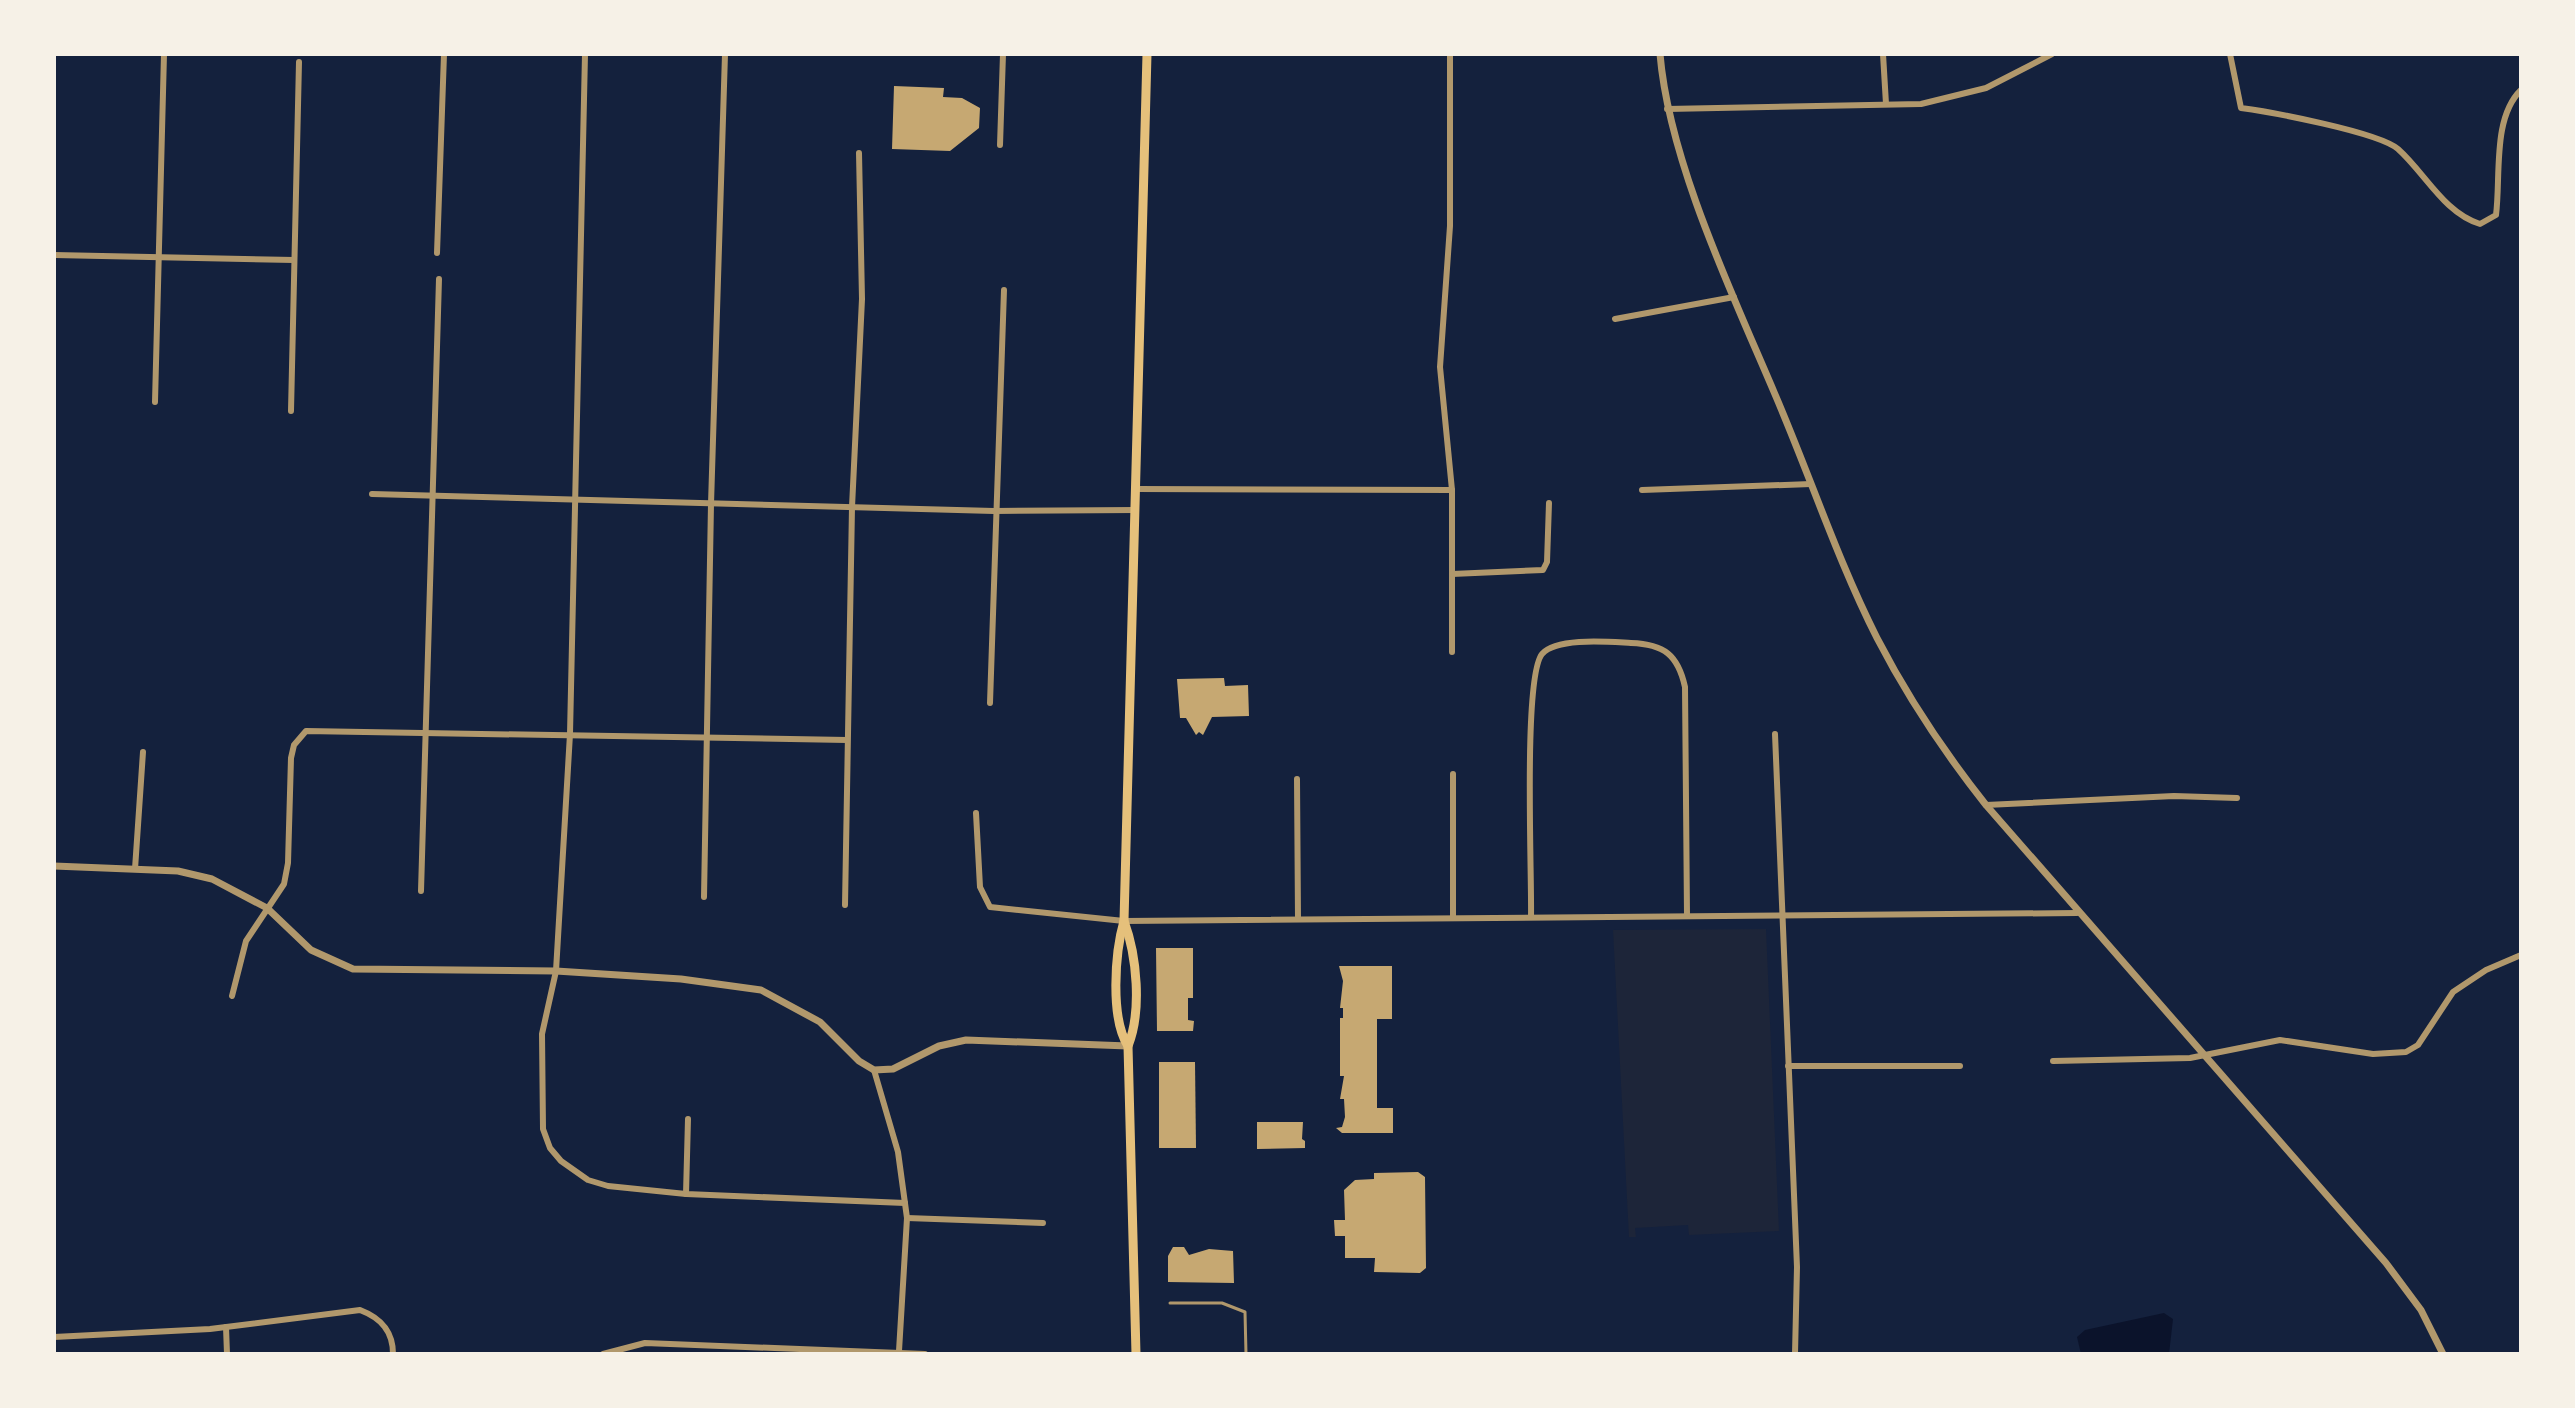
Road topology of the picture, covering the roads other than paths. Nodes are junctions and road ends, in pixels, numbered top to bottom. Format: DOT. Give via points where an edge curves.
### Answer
graph roads {
  1 [pos="164,54"];
  2 [pos="444,54"];
  3 [pos="585,54"];
  4 [pos="725,54"];
  5 [pos="1003,54"];
  6 [pos="1147,54"];
  7 [pos="1450,54"];
  8 [pos="1660,54"];
  9 [pos="1883,54"];
  10 [pos="2052,54"];
  11 [pos="2230,54"];
  12 [pos="299,62"];
  13 [pos="2521,90"];
  14 [pos="1886,104"];
  15 [pos="1667,109"];
  16 [pos="1000,145"];
  17 [pos="859,153"];
  18 [pos="437,253"];
  19 [pos="54,255"];
  20 [pos="159,258"];
  21 [pos="294,260"];
  22 [pos="439,279"];
  23 [pos="1004,290"];
  24 [pos="1734,297"];
  25 [pos="1615,319"];
  26 [pos="155,402"];
  27 [pos="291,411"];
  28 [pos="1811,484"];
  29 [pos="1137,489"];
  30 [pos="1452,490"];
  31 [pos="1642,490"];
  32 [pos="372,494"];
  33 [pos="434,496"];
  34 [pos="574,501"];
  35 [pos="1549,503"];
  36 [pos="711,504"];
  37 [pos="852,507"];
  38 [pos="1136,510"];
  39 [pos="994,511"];
  40 [pos="1452,574"];
  41 [pos="1452,652"];
  42 [pos="990,703"];
  43 [pos="426,732"];
  44 [pos="570,734"];
  45 [pos="1775,734"];
  46 [pos="705,737"];
  47 [pos="847,740"];
  48 [pos="143,752"];
  49 [pos="1453,774"];
  50 [pos="1297,779"];
  51 [pos="2237,798"];
  52 [pos="1986,805"];
  53 [pos="976,813"];
  54 [pos="54,866"];
  55 [pos="135,869"];
  56 [pos="421,891"];
  57 [pos="704,897"];
  58 [pos="845,905"];
  59 [pos="267,908"];
  60 [pos="2077,913"];
  61 [pos="1687,914"];
  62 [pos="1781,915"];
  63 [pos="1531,916"];
  64 [pos="1453,917"];
  65 [pos="1298,919"];
  66 [pos="1124,921"];
  67 [pos="2521,955"];
  68 [pos="556,971"];
  69 [pos="232,996"];
  70 [pos="1128,1046"];
  71 [pos="2206,1055"];
  72 [pos="2053,1061"];
  73 [pos="1788,1066"];
  74 [pos="1960,1066"];
  75 [pos="874,1070"];
  76 [pos="688,1119"];
  77 [pos="686,1194"];
  78 [pos="905,1203"];
  79 [pos="907,1218"];
  80 [pos="1043,1223"];
  81 [pos="1170,1303"];
  82 [pos="226,1327"];
  83 [pos="54,1337"];
  84 [pos="899,1351"];
  85 [pos="227,1354"];
  86 [pos="393,1354"];
  87 [pos="603,1354"];
  88 [pos="925,1354"];
  89 [pos="1136,1354"];
  90 [pos="1246,1354"];
  91 [pos="1795,1354"];
  92 [pos="2443,1354"];
  1 -- 20 [label="street"];
  2 -- 18 [label="street"];
  3 -- 34 [label="street"];
  4 -- 36 [label="street"];
  5 -- 16 [label="street"];
  6 -- 29 [label="main road"];
  7 -- 30 [label="street" via="1450,226 1440,367"];
  8 -- 15 [label="street"];
  9 -- 14 [label="street"];
  10 -- 14 [label="street" via="1954,98"];
  11 -- 13 [label="street" via="2241,108 2283,113 2396,147 2460,214 2480,224 2496,215 2504,118 2509,102"];
  12 -- 21 [label="street"];
  14 -- 15 [label="street"];
  15 -- 24 [label="street"];
  17 -- 37 [label="street" via="862,299"];
  19 -- 20 [label="street"];
  20 -- 21 [label="street"];
  20 -- 26 [label="street"];
  21 -- 27 [label="street"];
  22 -- 33 [label="street"];
  23 -- 39 [label="street"];
  24 -- 25 [label="street"];
  24 -- 28 [label="street"];
  28 -- 31 [label="street"];
  28 -- 52 [label="street" via="1876,636 1944,752"];
  29 -- 30 [label="street"];
  29 -- 38 [label="main road"];
  30 -- 40 [label="street"];
  32 -- 33 [label="street"];
  33 -- 34 [label="street"];
  33 -- 43 [label="street"];
  34 -- 36 [label="street"];
  34 -- 44 [label="street"];
  35 -- 40 [label="street" via="1543,570"];
  36 -- 37 [label="street"];
  36 -- 46 [label="street"];
  37 -- 39 [label="street"];
  37 -- 47 [label="street"];
  38 -- 39 [label="street"];
  38 -- 66 [label="main road"];
  39 -- 42 [label="street"];
  40 -- 41 [label="street"];
  43 -- 44 [label="street"];
  43 -- 56 [label="street"];
  43 -- 59 [label="street" via="315,729 300,735 291,758 284,884"];
  44 -- 46 [label="street"];
  44 -- 68 [label="street"];
  45 -- 62 [label="street"];
  46 -- 47 [label="street"];
  46 -- 57 [label="street"];
  47 -- 58 [label="street"];
  48 -- 55 [label="street"];
  49 -- 64 [label="street"];
  50 -- 65 [label="street"];
  51 -- 52 [label="street"];
  52 -- 60 [label="street"];
  53 -- 66 [label="street" via="980,887 990,907"];
  54 -- 55 [label="street"];
  55 -- 59 [label="street" via="197,874"];
  59 -- 68 [label="street" via="311,950 353,969"];
  59 -- 69 [label="street" via="246,941"];
  60 -- 62 [label="street"];
  60 -- 71 [label="street"];
  61 -- 62 [label="street"];
  61 -- 63 [label="street"];
  61 -- 63 [label="street" via="1681,668 1674,656 1650,643 1573,643 1543,653 1533,684"];
  62 -- 73 [label="street"];
  63 -- 64 [label="street"];
  64 -- 65 [label="street"];
  65 -- 66 [label="street"];
  66 -- 70 [label="main road" via="1133,944 1134,1031"];
  66 -- 70 [label="main road" via="1116,946 1119,1031"];
  67 -- 71 [label="street" via="2453,992 2418,1045 2406,1052 2373,1054 2280,1040"];
  68 -- 75 [label="street" via="761,990 820,1022"];
  68 -- 77 [label="street" via="542,1034 543,1129 550,1148 588,1180"];
  70 -- 75 [label="street" via="966,1040 939,1046 893,1069"];
  70 -- 89 [label="main road"];
  71 -- 72 [label="street"];
  71 -- 92 [label="street" via="2405,1286"];
  73 -- 74 [label="street"];
  73 -- 91 [label="street" via="1797,1267"];
  75 -- 78 [label="street" via="898,1152"];
  76 -- 77 [label="street"];
  77 -- 78 [label="street"];
  78 -- 79 [label="street"];
  79 -- 80 [label="street"];
  79 -- 84 [label="street"];
  81 -- 90 [label="lane" via="1222,1303 1245,1312"];
  82 -- 83 [label="street"];
  82 -- 85 [label="street"];
  82 -- 86 [label="street" via="360,1310 389,1332"];
  84 -- 87 [label="street" via="645,1343"];
  84 -- 88 [label="street"];
}
